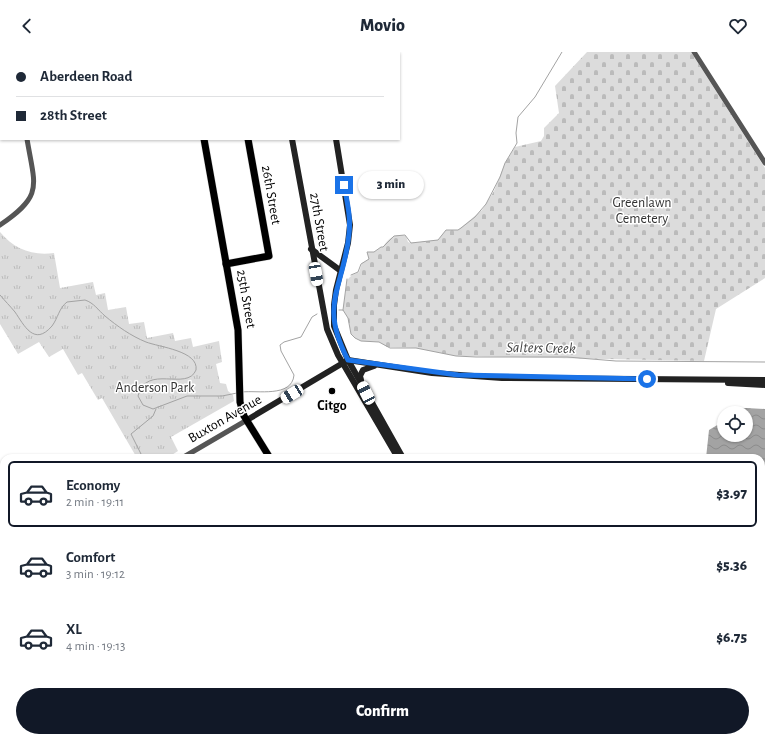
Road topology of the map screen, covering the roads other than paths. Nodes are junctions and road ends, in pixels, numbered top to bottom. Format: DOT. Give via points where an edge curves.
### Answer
graph roads {
  1 [pos="694,52"];
  2 [pos="27,140"];
  3 [pos="204,140"];
  4 [pos="248,140"];
  5 [pos="292,140"];
  6 [pos="336,140"];
  7 [pos="765,163"];
  8 [pos="0,225"];
  9 [pos="311,249"];
  10 [pos="226,264"];
  11 [pos="341,270"];
  12 [pos="346,362"];
  13 [pos="377,365"];
  14 [pos="703,380"];
  15 [pos="765,380"];
  16 [pos="362,384"];
  17 [pos="765,385"];
  18 [pos="247,420"];
  19 [pos="189,454"];
  20 [pos="268,454"];
  21 [pos="396,454"];
  22 [pos="401,454"];
  1 -- 7 [label="street"];
  2 -- 8 [label="street" via="34,180 32,196 24,208"];
  3 -- 10 [label="main road, 25th Street"];
  4 -- 10 [label="main road, 26th Street" via="269,256"];
  5 -- 9 [label="main road, 27th Street"];
  6 -- 11 [label="main road" via="350,225"];
  9 -- 11 [label="main road"];
  9 -- 12 [label="main road, 27th Street" via="327,329"];
  10 -- 18 [label="main road, 25th Street" via="238,330 240,397"];
  11 -- 12 [label="main road" via="336,290 334,318"];
  12 -- 13 [label="main road"];
  12 -- 16 [label="main road, 27th Street"];
  12 -- 18 [label="main road, Buxton Avenue"];
  12 -- 21 [label="main road, 27th Street"];
  13 -- 14 [label="main road" via="440,374 502,378"];
  13 -- 16 [label="main road" via="362,372"];
  14 -- 15 [label="main road"];
  14 -- 17 [label="main road"];
  16 -- 22 [label="main road, 27th Street"];
  18 -- 19 [label="street, Buxton Avenue"];
  18 -- 20 [label="main road, 25th Street"];
}
